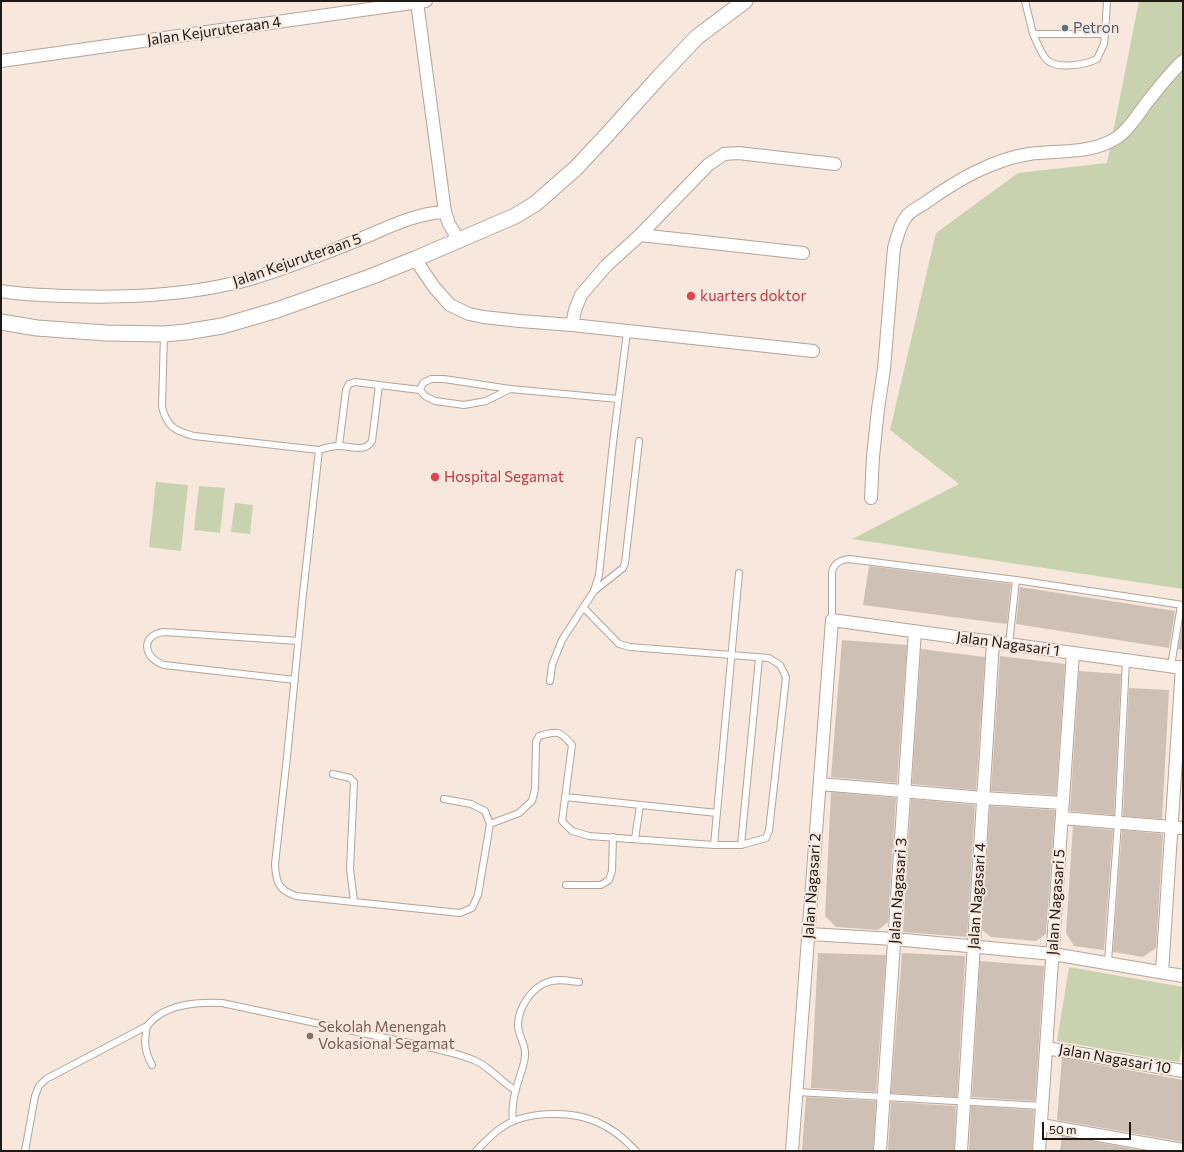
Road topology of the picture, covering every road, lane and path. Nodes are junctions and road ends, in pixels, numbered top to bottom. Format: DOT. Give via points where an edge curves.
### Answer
graph roads {
  1 [pos="746,1"];
  2 [pos="1025,1"];
  3 [pos="1107,1"];
  4 [pos="422,2"];
  5 [pos="1033,34"];
  6 [pos="1104,34"];
  7 [pos="1,61"];
  8 [pos="1183,61"];
  9 [pos="835,164"];
  10 [pos="445,212"];
  11 [pos="640,235"];
  12 [pos="458,240"];
  13 [pos="803,254"];
  14 [pos="416,259"];
  15 [pos="1,291"];
  16 [pos="1,322"];
  17 [pos="572,325"];
  18 [pos="627,332"];
  19 [pos="164,334"];
  20 [pos="813,351"];
  21 [pos="379,385"];
  22 [pos="510,389"];
  23 [pos="420,390"];
  24 [pos="618,399"];
  25 [pos="639,441"];
  26 [pos="338,446"];
  27 [pos="319,450"];
  28 [pos="871,498"];
  29 [pos="739,573"];
  30 [pos="1016,580"];
  31 [pos="594,592"];
  32 [pos="1182,605"];
  33 [pos="583,607"];
  34 [pos="832,620"];
  35 [pos="915,631"];
  36 [pos="298,642"];
  37 [pos="993,642"];
  38 [pos="1009,644"];
  39 [pos="1073,653"];
  40 [pos="731,655"];
  41 [pos="759,658"];
  42 [pos="1126,660"];
  43 [pos="1179,667"];
  44 [pos="294,680"];
  45 [pos="550,681"];
  46 [pos="333,774"];
  47 [pos="820,784"];
  48 [pos="904,792"];
  49 [pos="565,797"];
  50 [pos="983,798"];
  51 [pos="444,799"];
  52 [pos="1063,803"];
  53 [pos="640,805"];
  54 [pos="717,813"];
  55 [pos="1062,818"];
  56 [pos="1118,822"];
  57 [pos="490,824"];
  58 [pos="1178,828"];
  59 [pos="613,837"];
  60 [pos="634,839"];
  61 [pos="714,845"];
  62 [pos="742,845"];
  63 [pos="566,885"];
  64 [pos="354,901"];
  65 [pos="809,934"];
  66 [pos="894,939"];
  67 [pos="974,946"];
  68 [pos="1053,954"];
  69 [pos="1108,962"];
  70 [pos="1162,972"];
  71 [pos="1183,976"];
  72 [pos="579,982"];
  73 [pos="147,1026"];
  74 [pos="1046,1048"];
  75 [pos="152,1065"];
  76 [pos="1183,1071"];
  77 [pos="515,1090"];
  78 [pos="797,1092"];
  79 [pos="884,1097"];
  80 [pos="964,1102"];
  81 [pos="1042,1106"];
  82 [pos="513,1121"];
  83 [pos="1041,1125"];
  84 [pos="1183,1150"];
  85 [pos="25,1151"];
  86 [pos="476,1151"];
  87 [pos="636,1151"];
  88 [pos="792,1151"];
  89 [pos="880,1151"];
  90 [pos="961,1151"];
  91 [pos="1039,1151"];
  1 -- 12 [label="street" via="698,37 600,142 535,204 515,216"];
  2 -- 5 [label="lane"];
  3 -- 6 [label="lane"];
  4 -- 7 [label="street, Jalan Kejuruteraan 4"];
  4 -- 10 [label="street"];
  5 -- 6 [label="lane"];
  5 -- 6 [label="lane" via="1046,60 1065,65 1084,64 1097,59 1104,44"];
  8 -- 28 [label="street" via="1118,137 1092,148 1030,154 1005,160 959,181 906,217 894,248"];
  9 -- 11 [label="street" via="753,154 724,154 708,165"];
  10 -- 12 [label="street"];
  10 -- 15 [label="street, Jalan Kejuruteraan 5" via="399,223 310,258 223,286 162,294 111,296 34,295"];
  11 -- 13 [label="street"];
  11 -- 17 [label="street" via="606,266 581,295"];
  12 -- 14 [label="street"];
  14 -- 17 [label="street" via="434,287 450,304 469,314"];
  14 -- 19 [label="street" via="324,294 250,318 215,327"];
  16 -- 19 [label="street" via="45,329"];
  17 -- 18 [label="street"];
  18 -- 20 [label="street"];
  18 -- 24 [label="lane"];
  19 -- 27 [label="lane" via="162,407 165,418 179,432 194,436"];
  21 -- 23 [label="lane"];
  21 -- 26 [label="lane" via="372,441 369,446"];
  21 -- 26 [label="lane" via="355,382 349,384"];
  22 -- 23 [label="lane" via="431,379 423,383"];
  22 -- 23 [label="lane" via="486,401 464,405 435,401"];
  22 -- 24 [label="lane"];
  24 -- 31 [label="lane" via="601,560"];
  25 -- 31 [label="lane" via="625,563"];
  26 -- 27 [label="lane"];
  27 -- 36 [label="lane"];
  29 -- 40 [label="lane"];
  30 -- 32 [label="lane"];
  30 -- 34 [label="lane" via="843,560 833,566"];
  30 -- 38 [label="lane"];
  31 -- 33 [label="lane"];
  32 -- 43 [label="lane"];
  33 -- 40 [label="lane" via="620,644"];
  33 -- 45 [label="lane" via="562,640 552,665"];
  34 -- 35 [label="street, Jalan Nagasari 1"];
  34 -- 47 [label="street, Jalan Nagasari 2"];
  35 -- 37 [label="street, Jalan Nagasari 1"];
  35 -- 48 [label="street, Jalan Nagasari 3"];
  36 -- 44 [label="lane"];
  36 -- 44 [label="lane" via="164,632 154,635 147,647 151,658 164,665"];
  37 -- 38 [label="street, Jalan Nagasari 1"];
  37 -- 50 [label="street, Jalan Nagasari 4"];
  38 -- 39 [label="street, Jalan Nagasari 1"];
  39 -- 42 [label="street, Jalan Nagasari 1"];
  39 -- 52 [label="street, Jalan Nagasari 5"];
  40 -- 41 [label="lane"];
  40 -- 54 [label="lane"];
  41 -- 62 [label="lane"];
  41 -- 62 [label="lane" via="769,658 780,665 786,677 769,831 766,838"];
  42 -- 43 [label="street, Jalan Nagasari 1"];
  42 -- 56 [label="lane"];
  43 -- 58 [label="street"];
  44 -- 64 [label="lane" via="275,864 278,885 296,896"];
  46 -- 64 [label="lane" via="350,778 354,782 350,869"];
  47 -- 48 [label="street"];
  47 -- 65 [label="street, Jalan Nagasari 2"];
  48 -- 50 [label="street"];
  48 -- 66 [label="street, Jalan Nagasari 3"];
  49 -- 53 [label="lane"];
  49 -- 57 [label="lane" via="572,745 564,735 554,732 538,736 532,802 518,813"];
  49 -- 59 [label="lane" via="562,821 572,831 589,836"];
  50 -- 52 [label="street"];
  50 -- 67 [label="street, Jalan Nagasari 4"];
  51 -- 57 [label="lane" via="471,804 485,811"];
  52 -- 55 [label="street, Jalan Nagasari 5"];
  53 -- 54 [label="lane"];
  53 -- 60 [label="lane"];
  54 -- 61 [label="lane"];
  55 -- 56 [label="street"];
  55 -- 68 [label="street, Jalan Nagasari 5"];
  56 -- 58 [label="street"];
  56 -- 69 [label="lane"];
  57 -- 64 [label="lane" via="478,895 472,908 460,913"];
  58 -- 70 [label="street"];
  59 -- 60 [label="lane"];
  59 -- 63 [label="lane" via="612,871 609,880 601,885"];
  60 -- 61 [label="lane"];
  61 -- 62 [label="lane"];
  65 -- 66 [label="street"];
  65 -- 78 [label="street, Jalan Nagasari 2"];
  66 -- 67 [label="street"];
  66 -- 79 [label="street, Jalan Nagasari 3"];
  67 -- 68 [label="street"];
  67 -- 80 [label="street, Jalan Nagasari 4"];
  68 -- 69 [label="street"];
  68 -- 74 [label="street, Jalan Nagasari 5"];
  69 -- 70 [label="street"];
  70 -- 71 [label="street"];
  72 -- 77 [label="lane" via="549,981 527,998 518,1025 525,1055"];
  73 -- 75 [label="lane" via="144,1040 146,1054"];
  73 -- 77 [label="lane" via="159,1015 178,1007 201,1002 222,1003 457,1054 476,1061"];
  73 -- 85 [label="lane" via="46,1079 39,1086"];
  74 -- 76 [label="street, Jalan Nagasari 10"];
  74 -- 81 [label="street, Jalan Nagasari 5"];
  77 -- 82 [label="lane"];
  78 -- 79 [label="lane"];
  78 -- 88 [label="street, Jalan Nagasari 2"];
  79 -- 80 [label="lane"];
  79 -- 89 [label="street, Jalan Nagasari 3"];
  80 -- 81 [label="lane"];
  80 -- 90 [label="street, Jalan Nagasari 4"];
  81 -- 83 [label="street, Jalan Nagasari 5"];
  82 -- 86 [label="lane" via="502,1127"];
  82 -- 87 [label="lane" via="536,1115 576,1116 596,1121"];
  83 -- 84 [label="street"];
  83 -- 91 [label="street, Jalan Nagasari 5"];
}
